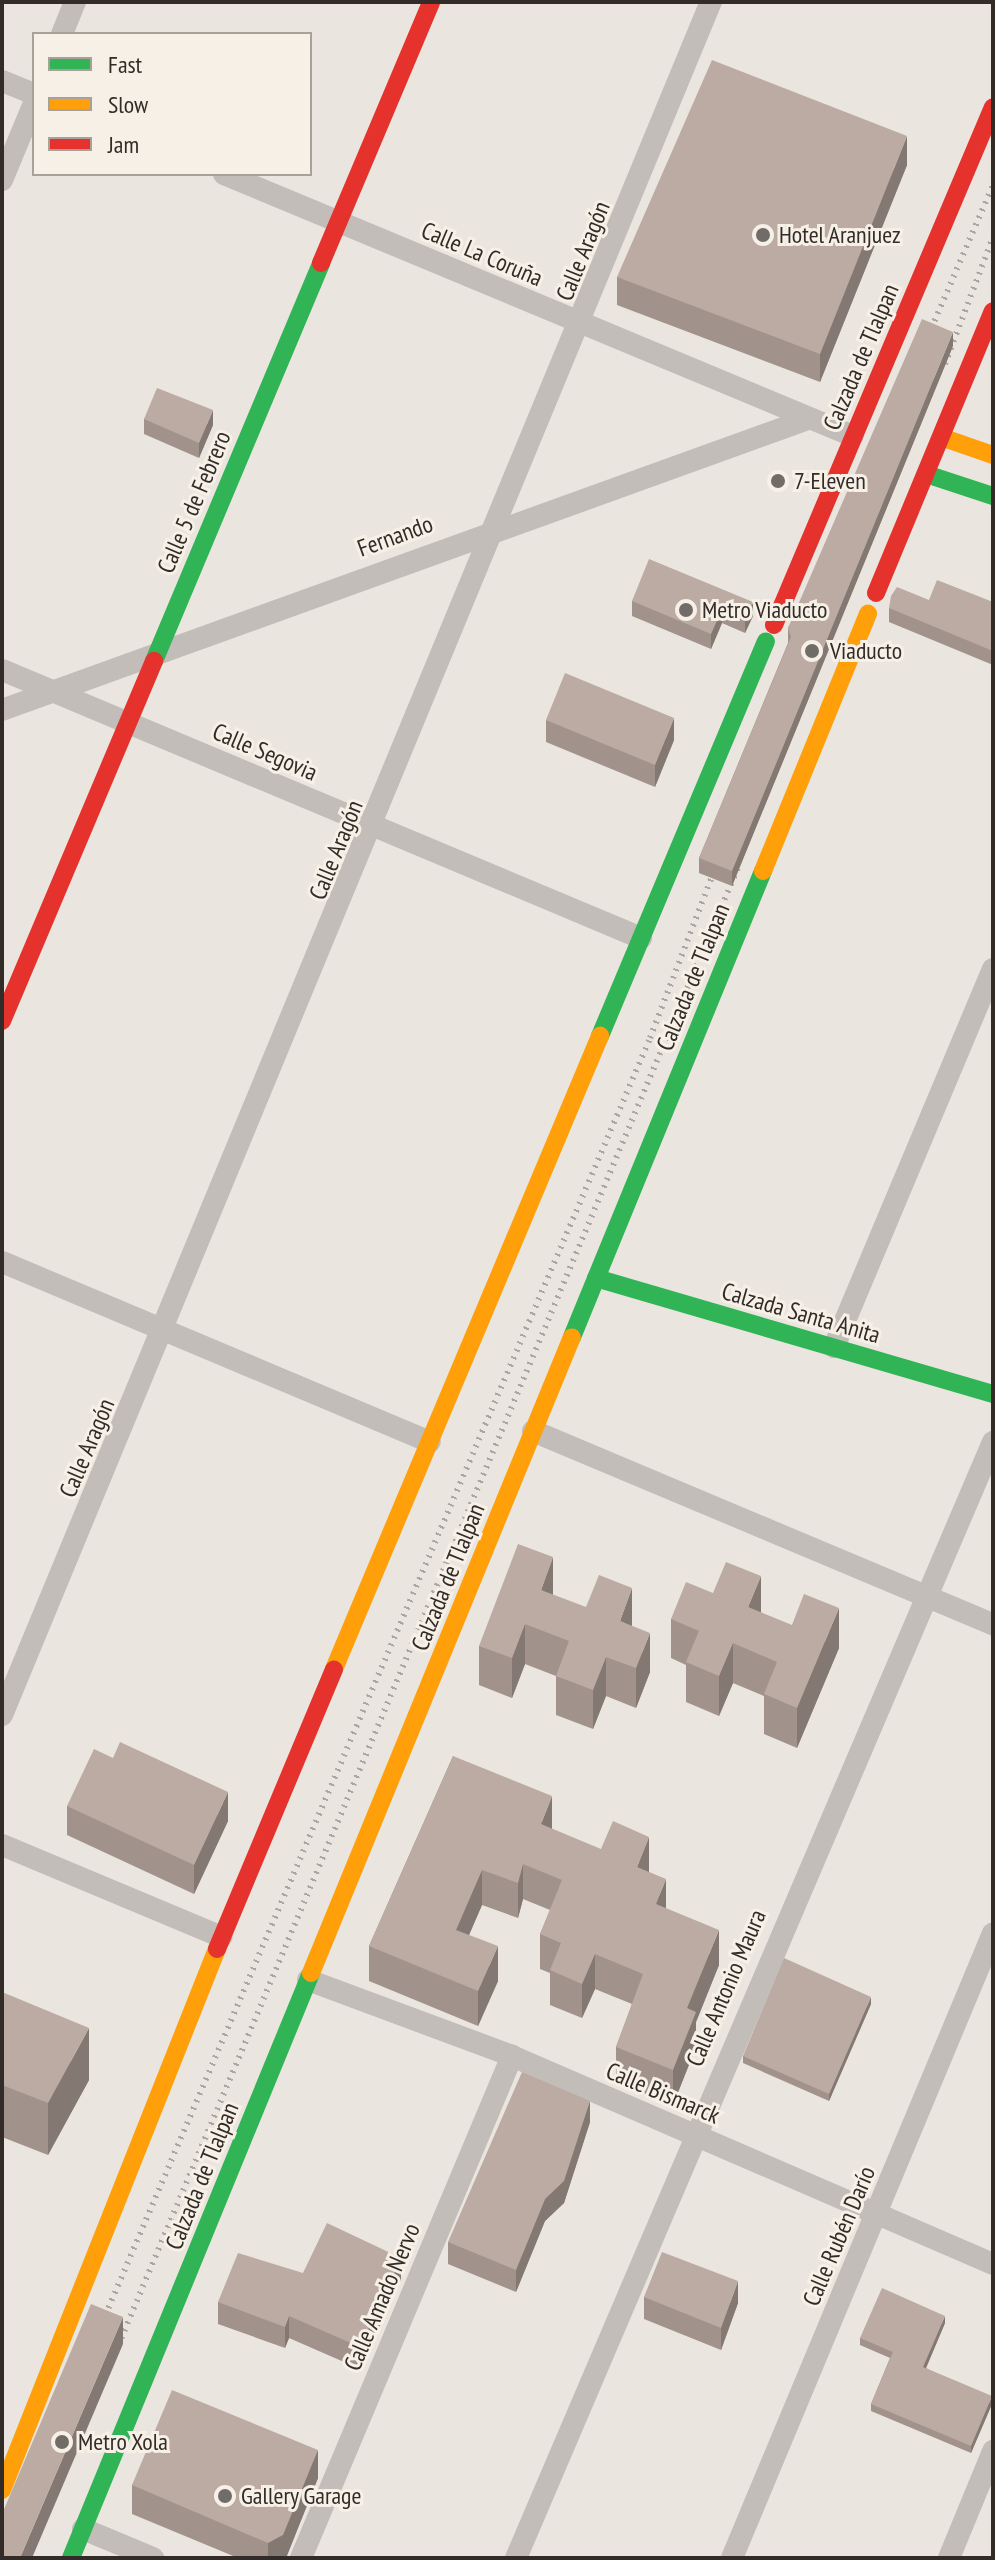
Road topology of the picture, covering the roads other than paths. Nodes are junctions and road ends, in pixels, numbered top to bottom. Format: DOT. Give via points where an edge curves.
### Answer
graph roads {
  1 [pos="75,2"];
  2 [pos="431,2"];
  3 [pos="711,2"];
  4 [pos="63,32"];
  5 [pos="2,81"];
  6 [pos="32,93"];
  7 [pos="993,107"];
  8 [pos="32,108"];
  9 [pos="229,176"];
  10 [pos="2,180"];
  11 [pos="338,222"];
  12 [pos="993,311"];
  13 [pos="582,324"];
  14 [pos="808,419"];
  15 [pos="853,436"];
  16 [pos="941,437"];
  17 [pos="993,455"];
  18 [pos="926,474"];
  19 [pos="993,496"];
  20 [pos="496,527"];
  21 [pos="876,593"];
  22 [pos="868,614"];
  23 [pos="157,650"];
  24 [pos="2,670"];
  25 [pos="52,691"];
  26 [pos="2,710"];
  27 [pos="127,723"];
  28 [pos="374,826"];
  29 [pos="641,938"];
  30 [pos="993,969"];
  31 [pos="2,1021"];
  32 [pos="2,1262"];
  33 [pos="596,1278"];
  34 [pos="165,1331"];
  35 [pos="834,1347"];
  36 [pos="993,1394"];
  37 [pos="533,1431"];
  38 [pos="430,1442"];
  39 [pos="993,1442"];
  40 [pos="923,1594"];
  41 [pos="993,1624"];
  42 [pos="2,1715"];
  43 [pos="2,1845"];
  44 [pos="993,1933"];
  45 [pos="222,1937"];
  46 [pos="308,1980"];
  47 [pos="512,2056"];
  48 [pos="692,2134"];
  49 [pos="877,2214"];
  50 [pos="993,2264"];
  51 [pos="993,2451"];
  52 [pos="2,2490"];
  53 [pos="83,2529"];
  54 [pos="71,2558"];
  55 [pos="153,2558"];
  56 [pos="301,2558"];
  57 [pos="516,2558"];
  58 [pos="732,2558"];
  59 [pos="949,2558"];
  1 -- 4 [label="street"];
  2 -- 11 [label="main road, Calle 5 de Febrero"];
  3 -- 13 [label="street, Calle Aragón"];
  5 -- 6 [label="street"];
  7 -- 15 [label="main road, Calzada de Tlalpan"];
  8 -- 10 [label="street"];
  9 -- 11 [label="street, Calle La Coruña"];
  11 -- 13 [label="street, Calle La Coruña"];
  11 -- 23 [label="main road, Calle 5 de Febrero"];
  12 -- 16 [label="main road"];
  13 -- 14 [label="street, Calle La Coruña"];
  13 -- 20 [label="street, Calle Aragón"];
  14 -- 15 [label="street, Calle La Coruña"];
  14 -- 20 [label="street, Fernando"];
  15 -- 29 [label="main road, Calzada de Tlalpan"];
  16 -- 17 [label="main road"];
  16 -- 18 [label="main road"];
  18 -- 19 [label="main road"];
  18 -- 21 [label="main road"];
  20 -- 23 [label="street, Fernando"];
  20 -- 28 [label="street, Calle Aragón"];
  22 -- 33 [label="main road, Calzada de Tlalpan"];
  23 -- 25 [label="street, Fernando"];
  23 -- 27 [label="main road, Calle 5 de Febrero"];
  24 -- 25 [label="street, Calle Segovia"];
  25 -- 26 [label="street, Fernando"];
  25 -- 27 [label="street, Calle Segovia"];
  27 -- 28 [label="street, Calle Segovia"];
  27 -- 31 [label="main road, Calle 5 de Febrero"];
  28 -- 29 [label="street, Calle Segovia"];
  28 -- 34 [label="street, Calle Aragón"];
  29 -- 38 [label="main road, Calzada de Tlalpan"];
  30 -- 35 [label="street"];
  32 -- 34 [label="street"];
  33 -- 35 [label="main road, Calzada Santa Anita"];
  33 -- 37 [label="main road, Calzada de Tlalpan"];
  34 -- 38 [label="street"];
  34 -- 42 [label="street, Calle Aragón"];
  35 -- 36 [label="main road, Calzada Santa Anita"];
  37 -- 40 [label="street"];
  37 -- 46 [label="main road, Calzada de Tlalpan"];
  38 -- 45 [label="main road, Calzada de Tlalpan"];
  39 -- 40 [label="street, Calle Antonio Maura"];
  40 -- 41 [label="street"];
  40 -- 48 [label="street, Calle Antonio Maura"];
  43 -- 45 [label="street"];
  44 -- 49 [label="street, Calle Rubén Darío"];
  45 -- 52 [label="main road, Calzada de Tlalpan"];
  46 -- 47 [label="street, Calle Bismarck"];
  46 -- 53 [label="main road, Calzada de Tlalpan"];
  47 -- 48 [label="street, Calle Bismarck"];
  47 -- 56 [label="street, Calle Amado Nervo"];
  48 -- 49 [label="street, Calle Bismarck"];
  48 -- 57 [label="street, Calle Antonio Maura"];
  49 -- 50 [label="street, Calle Bismarck"];
  49 -- 58 [label="street, Calle Rubén Darío"];
  51 -- 59 [label="street"];
  53 -- 54 [label="main road, Calzada de Tlalpan"];
  53 -- 55 [label="street"];
}
